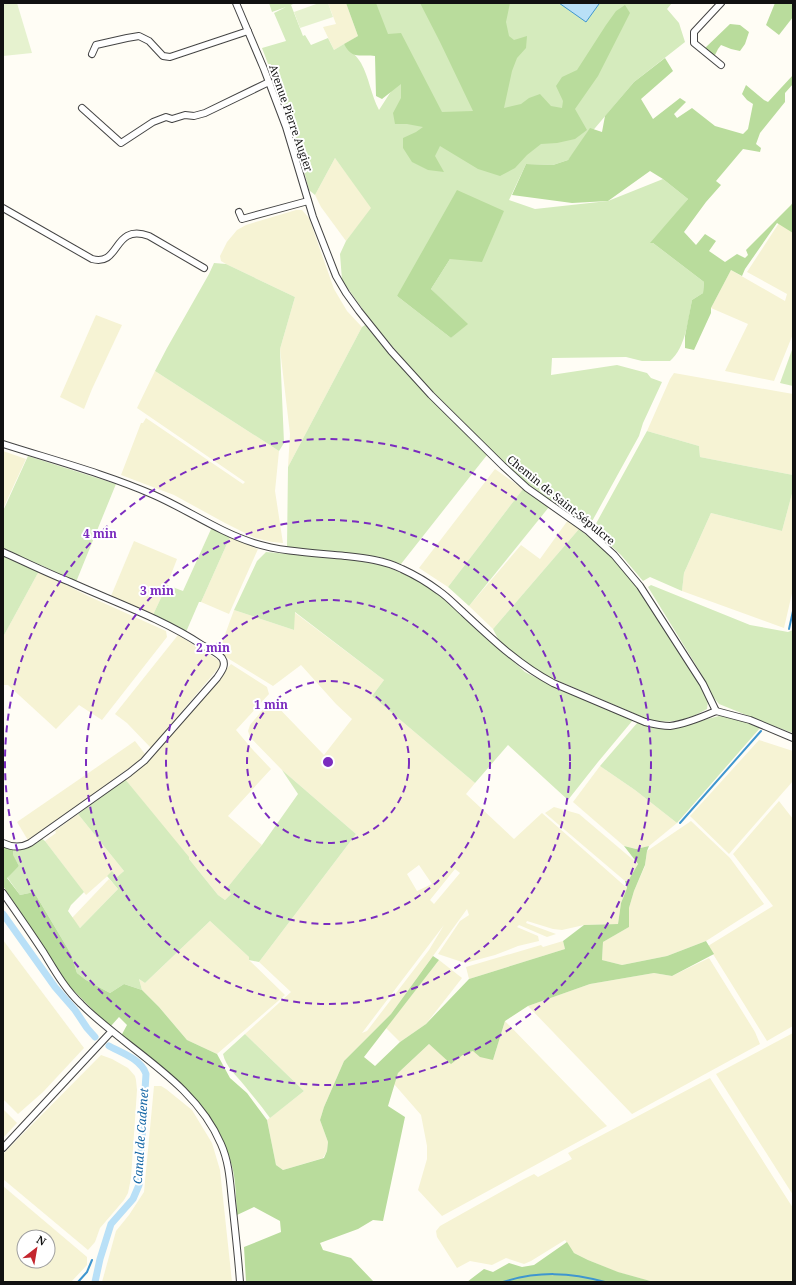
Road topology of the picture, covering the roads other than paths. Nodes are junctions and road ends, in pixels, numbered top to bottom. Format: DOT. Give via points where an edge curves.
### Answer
graph roads {
  1 [pos="236,3"];
  2 [pos="721,3"];
  3 [pos="248,31"];
  4 [pos="92,54"];
  5 [pos="721,65"];
  6 [pos="269,82"];
  7 [pos="82,108"];
  8 [pos="308,201"];
  9 [pos="3,208"];
  10 [pos="239,212"];
  11 [pos="322,240"];
  12 [pos="204,268"];
  13 [pos="3,444"];
  14 [pos="3,552"];
  15 [pos="716,710"];
  16 [pos="793,738"];
  17 [pos="3,843"];
  18 [pos="3,893"];
  19 [pos="111,1032"];
  20 [pos="3,1148"];
  21 [pos="240,1282"];
  1 -- 3 [label="street, Avenue Pierre Augier"];
  2 -- 5 [label="street" via="694,32 694,43"];
  3 -- 4 [label="street" via="170,57 163,56 149,41 139,36 96,45"];
  3 -- 6 [label="street, Avenue Pierre Augier"];
  6 -- 7 [label="street" via="205,113 194,116 185,114 172,119 166,116 121,144"];
  6 -- 8 [label="street, Avenue Pierre Augier" via="286,127"];
  8 -- 10 [label="street" via="242,219"];
  8 -- 11 [label="street, Avenue Pierre Augier"];
  9 -- 12 [label="street" via="92,259 106,259 122,239 133,233 141,233"];
  11 -- 15 [label="street, Chemin de Saint-Sépulcre" via="336,276 350,299 391,351 426,389 527,488 588,531 619,560 640,586"];
  13 -- 15 [label="street" via="130,486 252,543 272,548 360,557 400,567 440,592 509,654 535,673 645,722 670,726 702,717"];
  14 -- 17 [label="street" via="126,605 194,639 221,657 224,662 217,678 144,761 30,843 18,847"];
  15 -- 16 [label="street" via="750,720"];
  18 -- 19 [label="street" via="65,988"];
  19 -- 20 [label="street"];
  19 -- 21 [label="street" via="186,1093 211,1124 226,1157"];
}
